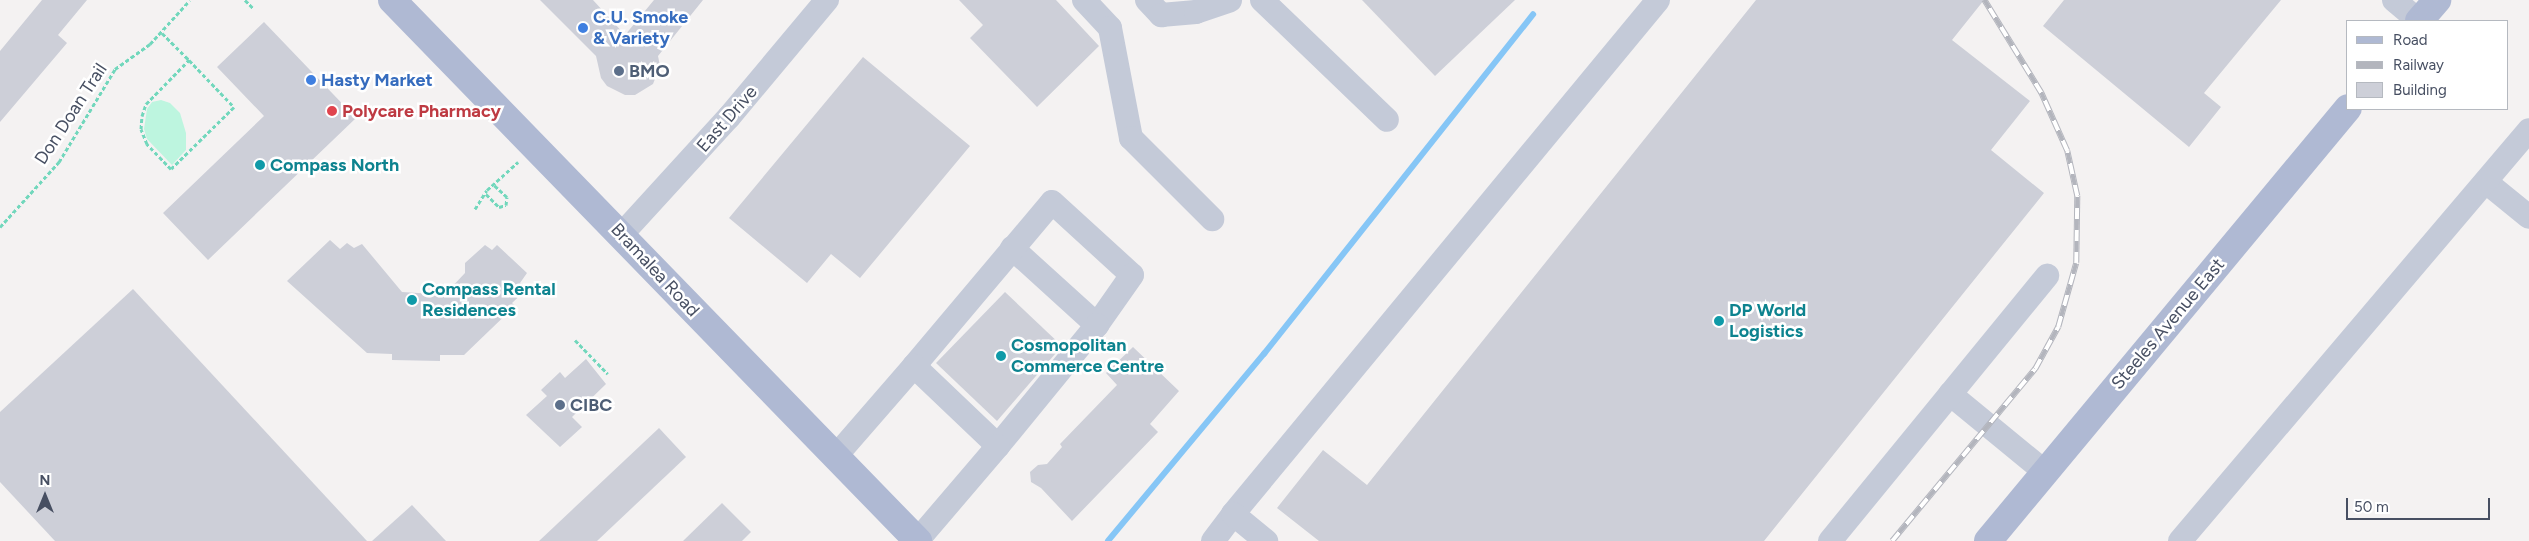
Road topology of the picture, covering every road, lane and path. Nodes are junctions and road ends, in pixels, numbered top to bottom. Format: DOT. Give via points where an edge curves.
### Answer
graph roads {
  1 [pos="190,0"];
  2 [pos="245,0"];
  3 [pos="392,0"];
  4 [pos="827,0"];
  5 [pos="1084,0"];
  6 [pos="1147,0"];
  7 [pos="1230,0"];
  8 [pos="1262,0"];
  9 [pos="1658,0"];
  10 [pos="2394,0"];
  11 [pos="2437,0"];
  12 [pos="253,8"];
  13 [pos="2418,20"];
  14 [pos="2420,20"];
  15 [pos="162,33"];
  16 [pos="189,60"];
  17 [pos="2346,110"];
  18 [pos="1387,120"];
  19 [pos="2529,130"];
  20 [pos="535,146"];
  21 [pos="2486,182"];
  22 [pos="493,184"];
  23 [pos="486,194"];
  24 [pos="475,209"];
  25 [pos="2529,217"];
  26 [pos="1212,219"];
  27 [pos="0,227"];
  28 [pos="622,234"];
  29 [pos="1012,248"];
  30 [pos="2047,276"];
  31 [pos="1097,325"];
  32 [pos="575,340"];
  33 [pos="914,366"];
  34 [pos="608,374"];
  35 [pos="1950,394"];
  36 [pos="998,446"];
  37 [pos="836,457"];
  38 [pos="2045,472"];
  39 [pos="1234,514"];
  40 [pos="917,541"];
  41 [pos="1214,541"];
  42 [pos="1266,541"];
  43 [pos="1830,541"];
  44 [pos="1988,541"];
  45 [pos="2180,541"];
  1 -- 15 [label="path, Don Doan Trail"];
  2 -- 12 [label="path"];
  3 -- 20 [label="main road, Bramalea Road"];
  4 -- 28 [label="street, East Drive" via="753,89"];
  5 -- 26 [label="street" via="1110,28 1132,138"];
  6 -- 7 [label="street" via="1162,14 1196,12"];
  8 -- 18 [label="street"];
  9 -- 39 [label="street"];
  10 -- 13 [label="street"];
  11 -- 14 [label="main road"];
  15 -- 16 [label="path"];
  15 -- 27 [label="path, Don Doan Trail" via="115,69 59,162"];
  16 -- 16 [label="path" via="234,107 172,169 147,144 141,129 142,116 146,104"];
  17 -- 38 [label="main road, Steeles Avenue East"];
  19 -- 21 [label="street"];
  20 -- 22 [label="path"];
  20 -- 28 [label="main road, Bramalea Road"];
  21 -- 25 [label="street"];
  21 -- 45 [label="street"];
  22 -- 23 [label="path"];
  22 -- 23 [label="path" via="507,197 506,205 499,207"];
  23 -- 24 [label="path"];
  28 -- 37 [label="main road, Bramalea Road"];
  29 -- 31 [label="street"];
  29 -- 31 [label="street" via="1052,202 1132,275"];
  29 -- 33 [label="street"];
  30 -- 35 [label="street"];
  31 -- 36 [label="street"];
  32 -- 34 [label="path"];
  33 -- 36 [label="street"];
  33 -- 37 [label="street"];
  35 -- 38 [label="street"];
  35 -- 43 [label="street"];
  36 -- 40 [label="street"];
  37 -- 40 [label="main road, Bramalea Road"];
  38 -- 44 [label="main road, Steeles Avenue East"];
  39 -- 41 [label="street"];
  39 -- 42 [label="street"];
}
